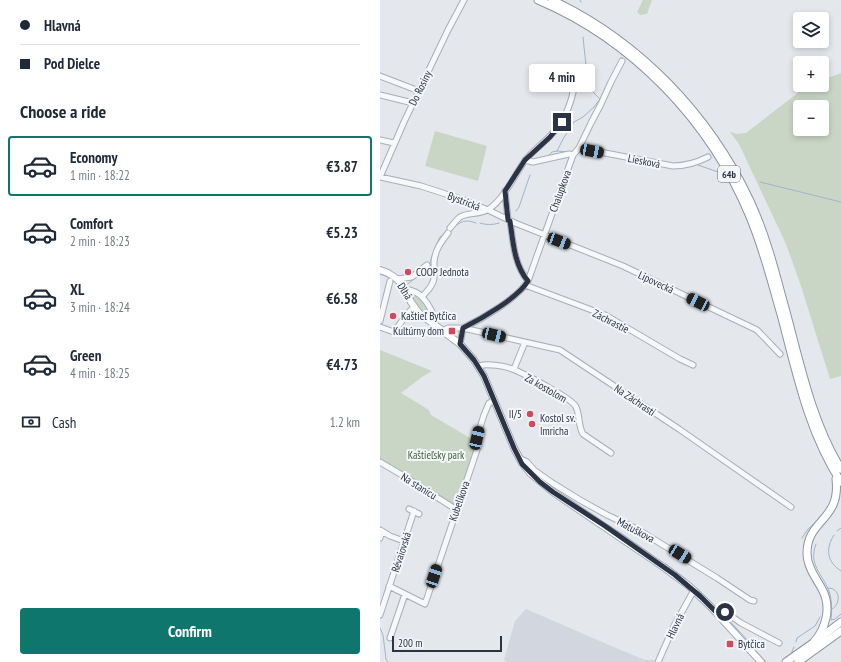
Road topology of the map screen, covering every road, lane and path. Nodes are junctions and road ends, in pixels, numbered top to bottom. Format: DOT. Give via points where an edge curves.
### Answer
graph roads {
  1 [pos="464,0"];
  2 [pos="538,0"];
  3 [pos="552,0"];
  4 [pos="622,61"];
  5 [pos="576,69"];
  6 [pos="380,76"];
  7 [pos="419,91"];
  8 [pos="380,95"];
  9 [pos="413,103"];
  10 [pos="380,140"];
  11 [pos="394,143"];
  12 [pos="579,148"];
  13 [pos="574,155"];
  14 [pos="708,157"];
  15 [pos="525,160"];
  16 [pos="380,177"];
  17 [pos="505,191"];
  18 [pos="488,210"];
  19 [pos="509,220"];
  20 [pos="544,235"];
  21 [pos="427,265"];
  22 [pos="380,270"];
  23 [pos="397,279"];
  24 [pos="390,281"];
  25 [pos="526,283"];
  26 [pos="404,289"];
  27 [pos="422,297"];
  28 [pos="414,307"];
  29 [pos="380,321"];
  30 [pos="434,324"];
  31 [pos="380,327"];
  32 [pos="463,328"];
  33 [pos="443,331"];
  34 [pos="525,342"];
  35 [pos="460,344"];
  36 [pos="780,354"];
  37 [pos="693,364"];
  38 [pos="478,366"];
  39 [pos="514,369"];
  40 [pos="494,401"];
  41 [pos="611,453"];
  42 [pos="519,458"];
  43 [pos="380,462"];
  44 [pos="833,469"];
  45 [pos="841,469"];
  46 [pos="841,482"];
  47 [pos="791,507"];
  48 [pos="457,510"];
  49 [pos="414,511"];
  50 [pos="381,530"];
  51 [pos="380,538"];
  52 [pos="404,541"];
  53 [pos="389,586"];
  54 [pos="694,590"];
  55 [pos="405,594"];
  56 [pos="754,601"];
  57 [pos="380,615"];
  58 [pos="721,617"];
  59 [pos="841,622"];
  60 [pos="841,631"];
  61 [pos="390,638"];
  62 [pos="779,643"];
  63 [pos="815,646"];
  64 [pos="658,662"];
  65 [pos="761,662"];
  66 [pos="786,662"];
  67 [pos="798,662"];
  1 -- 7 [label="street, Do Rosiny"];
  2 -- 44 [label="highway, 64b" via="599,34 642,66 685,110 704,134 738,192 755,231 770,274 808,414"];
  3 -- 45 [label="highway, 64b" via="603,29 652,67 690,106 727,159 761,228 814,410 823,435"];
  4 -- 12 [label="street, Chalupkova"];
  5 -- 15 [label="street" via="571,99 562,122"];
  6 -- 7 [label="street"];
  7 -- 9 [label="street, Do Rosiny"];
  8 -- 9 [label="street"];
  9 -- 11 [label="street, Do Rosiny"];
  10 -- 11 [label="street"];
  11 -- 16 [label="street, Do Rosiny"];
  12 -- 13 [label="street, Chalupkova"];
  12 -- 14 [label="street, Liesková" via="673,166 684,166"];
  13 -- 15 [label="street" via="533,162"];
  13 -- 20 [label="street, Chalupkova"];
  15 -- 17 [label="street"];
  16 -- 18 [label="street, Bystrická" via="444,193"];
  17 -- 18 [label="street"];
  17 -- 19 [label="street"];
  18 -- 19 [label="street, Bystrická"];
  18 -- 27 [label="street" via="458,218 441,242 435,258 434,280"];
  19 -- 20 [label="street, Bystrická"];
  19 -- 25 [label="street" via="519,266"];
  20 -- 25 [label="street, Chalupkova"];
  20 -- 36 [label="street, Lipovecká" via="622,266 757,330"];
  21 -- 23 [label="street" via="412,277"];
  22 -- 23 [label="main road, Dlhá"];
  23 -- 26 [label="main road, Dlhá"];
  24 -- 29 [label="street"];
  25 -- 32 [label="street, Chalupkova" via="510,300"];
  25 -- 37 [label="street, Záchrastie" via="604,315"];
  26 -- 27 [label="street" via="416,292"];
  26 -- 28 [label="main road, Dlhá"];
  27 -- 30 [label="street" via="435,318"];
  28 -- 30 [label="main road, Dlhá"];
  28 -- 31 [label="street" via="394,332"];
  30 -- 33 [label="main road, Dlhá"];
  32 -- 33 [label="street" via="448,328"];
  32 -- 34 [label="street, Na Záchrastí"];
  32 -- 35 [label="street"];
  33 -- 35 [label="main road, Dlhá"];
  34 -- 39 [label="street"];
  34 -- 47 [label="street, Na Záchrastí" via="560,350"];
  35 -- 38 [label="main road, Dlhá"];
  38 -- 39 [label="street, Za kostolom" via="488,364"];
  38 -- 40 [label="main road"];
  39 -- 41 [label="street, Za kostolom" via="561,394 572,403 576,407 583,434"];
  40 -- 42 [label="main road"];
  40 -- 48 [label="street, Kubelíkova" via="489,403 480,427 477,450"];
  42 -- 54 [label="main road" via="545,486"];
  42 -- 56 [label="street, Matuškova" via="580,500 637,529"];
  43 -- 48 [label="street, Na stanicu"];
  44 -- 46 [label="highway, 64b"];
  44 -- 63 [label="highway" via="840,498 833,513 814,533 807,547 809,564 824,593 827,607 824,625"];
  48 -- 55 [label="street, Kubelíkova" via="425,604"];
  49 -- 52 [label="street, Révaiovská"];
  50 -- 51 [label="street"];
  50 -- 52 [label="street"];
  52 -- 53 [label="street, Révaiovská"];
  53 -- 55 [label="street"];
  53 -- 57 [label="street, Révaiovská"];
  54 -- 58 [label="main road"];
  54 -- 64 [label="street, Hlavná"];
  55 -- 61 [label="street"];
  58 -- 62 [label="street" via="725,612"];
  58 -- 65 [label="main road"];
  59 -- 63 [label="highway"];
  60 -- 63 [label="highway"];
  63 -- 66 [label="highway"];
  63 -- 67 [label="highway"];
}
